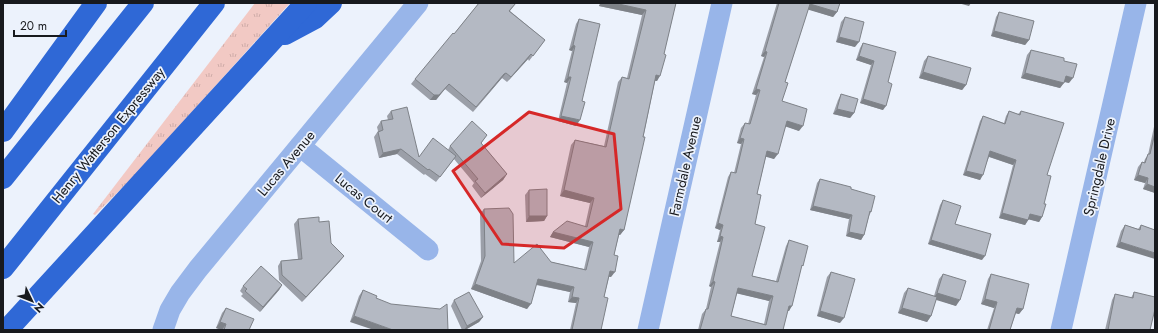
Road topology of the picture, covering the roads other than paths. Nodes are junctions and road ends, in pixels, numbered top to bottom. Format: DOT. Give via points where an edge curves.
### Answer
graph roads {
  1 [pos="96,3"];
  2 [pos="143,3"];
  3 [pos="214,3"];
  4 [pos="306,3"];
  5 [pos="331,3"];
  6 [pos="418,3"];
  7 [pos="722,3"];
  8 [pos="1136,3"];
  9 [pos="270,43"];
  10 [pos="3,131"];
  11 [pos="300,146"];
  12 [pos="3,178"];
  13 [pos="428,250"];
  14 [pos="3,268"];
  15 [pos="7,330"];
  16 [pos="163,330"];
  17 [pos="648,330"];
  18 [pos="1061,330"];
  1 -- 10 [label="highway"];
  2 -- 12 [label="highway"];
  3 -- 14 [label="highway, Henry Watterson Expressway"];
  4 -- 9 [label="highway"];
  5 -- 9 [label="highway" via="315,18"];
  6 -- 11 [label="street, Lucas Avenue"];
  7 -- 17 [label="street, Farmdale Avenue"];
  8 -- 18 [label="street, Springdale Drive"];
  9 -- 15 [label="highway"];
  11 -- 13 [label="street, Lucas Court"];
  11 -- 16 [label="street, Lucas Avenue" via="180,293"];
}
